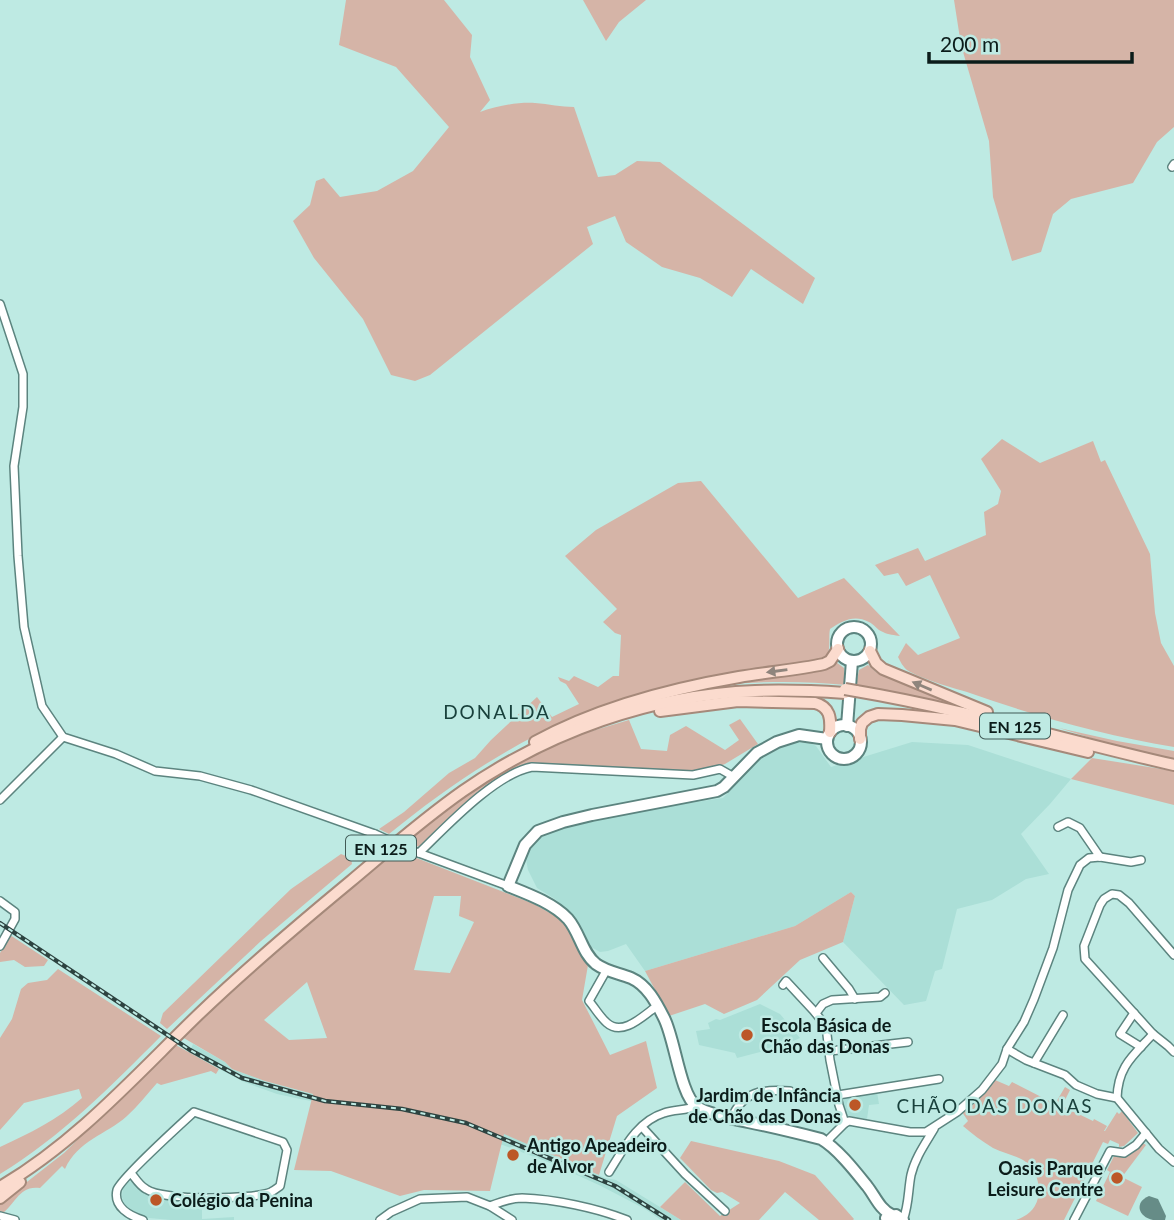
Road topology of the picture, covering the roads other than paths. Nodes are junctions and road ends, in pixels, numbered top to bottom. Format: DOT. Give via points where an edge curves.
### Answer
graph roads {
  1 [pos="0,304"];
  2 [pos="838,649"];
  3 [pos="870,651"];
  4 [pos="852,661"];
  5 [pos="850,692"];
  6 [pos="847,726"];
  7 [pos="829,735"];
  8 [pos="63,737"];
  9 [pos="860,739"];
  10 [pos="518,757"];
  11 [pos="1150,761"];
  12 [pos="497,762"];
  13 [pos="1174,766"];
  14 [pos="734,776"];
  15 [pos="0,800"];
  16 [pos="1058,827"];
  17 [pos="419,853"];
  18 [pos="1100,857"];
  19 [pos="1141,860"];
  20 [pos="508,886"];
  21 [pos="0,901"];
  22 [pos="0,946"];
  23 [pos="1174,955"];
  24 [pos="823,958"];
  25 [pos="606,971"];
  26 [pos="783,985"];
  27 [pos="885,993"];
  28 [pos="855,999"];
  29 [pos="657,1006"];
  30 [pos="816,1013"];
  31 [pos="1134,1013"];
  32 [pos="1063,1015"];
  33 [pos="1153,1034"];
  34 [pos="908,1042"];
  35 [pos="1141,1046"];
  36 [pos="1007,1049"];
  37 [pos="830,1051"];
  38 [pos="1174,1052"];
  39 [pos="1034,1063"];
  40 [pos="939,1079"];
  41 [pos="790,1091"];
  42 [pos="838,1095"];
  43 [pos="1117,1097"];
  44 [pos="111,1102"];
  45 [pos="696,1106"];
  46 [pos="731,1119"];
  47 [pos="845,1123"];
  48 [pos="642,1126"];
  49 [pos="936,1126"];
  50 [pos="1146,1133"];
  51 [pos="828,1143"];
  52 [pos="1174,1162"];
  53 [pos="609,1172"];
  54 [pos="131,1173"];
  55 [pos="0,1181"];
  56 [pos="0,1187"];
  57 [pos="0,1198"];
  58 [pos="490,1206"];
  59 [pos="725,1211"];
  60 [pos="0,1216"];
  61 [pos="893,1218"];
  62 [pos="15,1220"];
  63 [pos="143,1220"];
  64 [pos="380,1220"];
  65 [pos="512,1220"];
  66 [pos="627,1220"];
  67 [pos="1074,1220"];
  1 -- 8 [label="street" via="23,374 14,466 24,627 42,706"];
  2 -- 3 [label="street" via="840,634 854,626 868,633"];
  2 -- 4 [label="street"];
  2 -- 12 [label="main road, one-way" via="824,663 707,683 624,705 558,729"];
  3 -- 4 [label="street" via="863,659"];
  11 -- 3 [label="main road, one-way" via="957,701 883,669"];
  4 -- 6 [label="street"];
  5 -- 10 [label="main road, EN 125" via="752,691 679,700 606,719"];
  5 -- 11 [label="main road, EN 125"];
  5 -- 12 [label="main road, EN 125" via="761,687 662,699 582,723"];
  6 -- 7 [label="street" via="838,726"];
  6 -- 9 [label="street" via="856,730"];
  7 -- 9 [label="street" via="830,753 843,759 858,752"];
  7 -- 10 [label="main road" via="830,716 821,705 738,701 643,713"];
  7 -- 14 [label="street" via="776,742"];
  8 -- 15 [label="street"];
  8 -- 17 [label="street, bridge" via="155,771 200,776 251,790"];
  9 -- 11 [label="main road" via="865,719 901,715 955,720 1060,746"];
  10 -- 44 [label="main road, EN 125" via="425,819 278,942"];
  11 -- 13 [label="main road, EN 125"];
  12 -- 55 [label="main road, EN 125" via="422,815 309,908 246,962 93,1111"];
  14 -- 17 [label="street" via="720,769 694,775 522,769 489,789"];
  14 -- 20 [label="street" via="710,793 620,809 538,831 525,845"];
  16 -- 18 [label="street" via="1069,822 1080,828"];
  17 -- 20 [label="street"];
  18 -- 19 [label="street"];
  18 -- 36 [label="street" via="1080,864 1034,999"];
  20 -- 25 [label="street" via="568,920 586,953"];
  21 -- 22 [label="street" via="15,912"];
  23 -- 31 [label="street" via="1119,895 1104,899 1084,946 1085,960"];
  24 -- 28 [label="street"];
  25 -- 29 [label="street" via="640,983"];
  25 -- 29 [label="street" via="589,1001 608,1024 624,1028"];
  26 -- 30 [label="street" via="786,981"];
  27 -- 28 [label="street"];
  28 -- 30 [label="street" via="832,1000"];
  29 -- 45 [label="street"];
  30 -- 37 [label="street" via="826,1026"];
  31 -- 33 [label="street"];
  31 -- 35 [label="street" via="1120,1034"];
  32 -- 39 [label="street"];
  33 -- 35 [label="street"];
  33 -- 38 [label="street"];
  34 -- 37 [label="street"];
  35 -- 43 [label="street" via="1125,1065"];
  36 -- 39 [label="street"];
  36 -- 49 [label="street" via="1002,1064 982,1090"];
  37 -- 42 [label="street"];
  39 -- 43 [label="street" via="1097,1094"];
  40 -- 42 [label="street"];
  41 -- 46 [label="street" via="767,1090 746,1097"];
  42 -- 47 [label="street"];
  43 -- 50 [label="street"];
  44 -- 56 [label="main road, EN 125"];
  44 -- 57 [label="main road" via="70,1143"];
  45 -- 46 [label="street"];
  45 -- 48 [label="street" via="665,1112"];
  46 -- 51 [label="street"];
  47 -- 49 [label="street" via="910,1132 926,1132"];
  47 -- 51 [label="street"];
  48 -- 53 [label="street"];
  48 -- 59 [label="street"];
  49 -- 61 [label="street" via="918,1154 908,1202"];
  50 -- 52 [label="street"];
  50 -- 67 [label="street" via="1124,1153 1110,1151"];
  51 -- 61 [label="street"];
  54 -- 54 [label="street" via="194,1112 283,1142 287,1150 281,1186 270,1193 223,1199 160,1195 146,1189"];
  54 -- 63 [label="street" via="118,1186 117,1200 127,1213"];
  58 -- 64 [label="street" via="467,1197 420,1199"];
  58 -- 65 [label="street"];
  58 -- 66 [label="street" via="522,1198"];
  60 -- 62 [label="street"];
}
